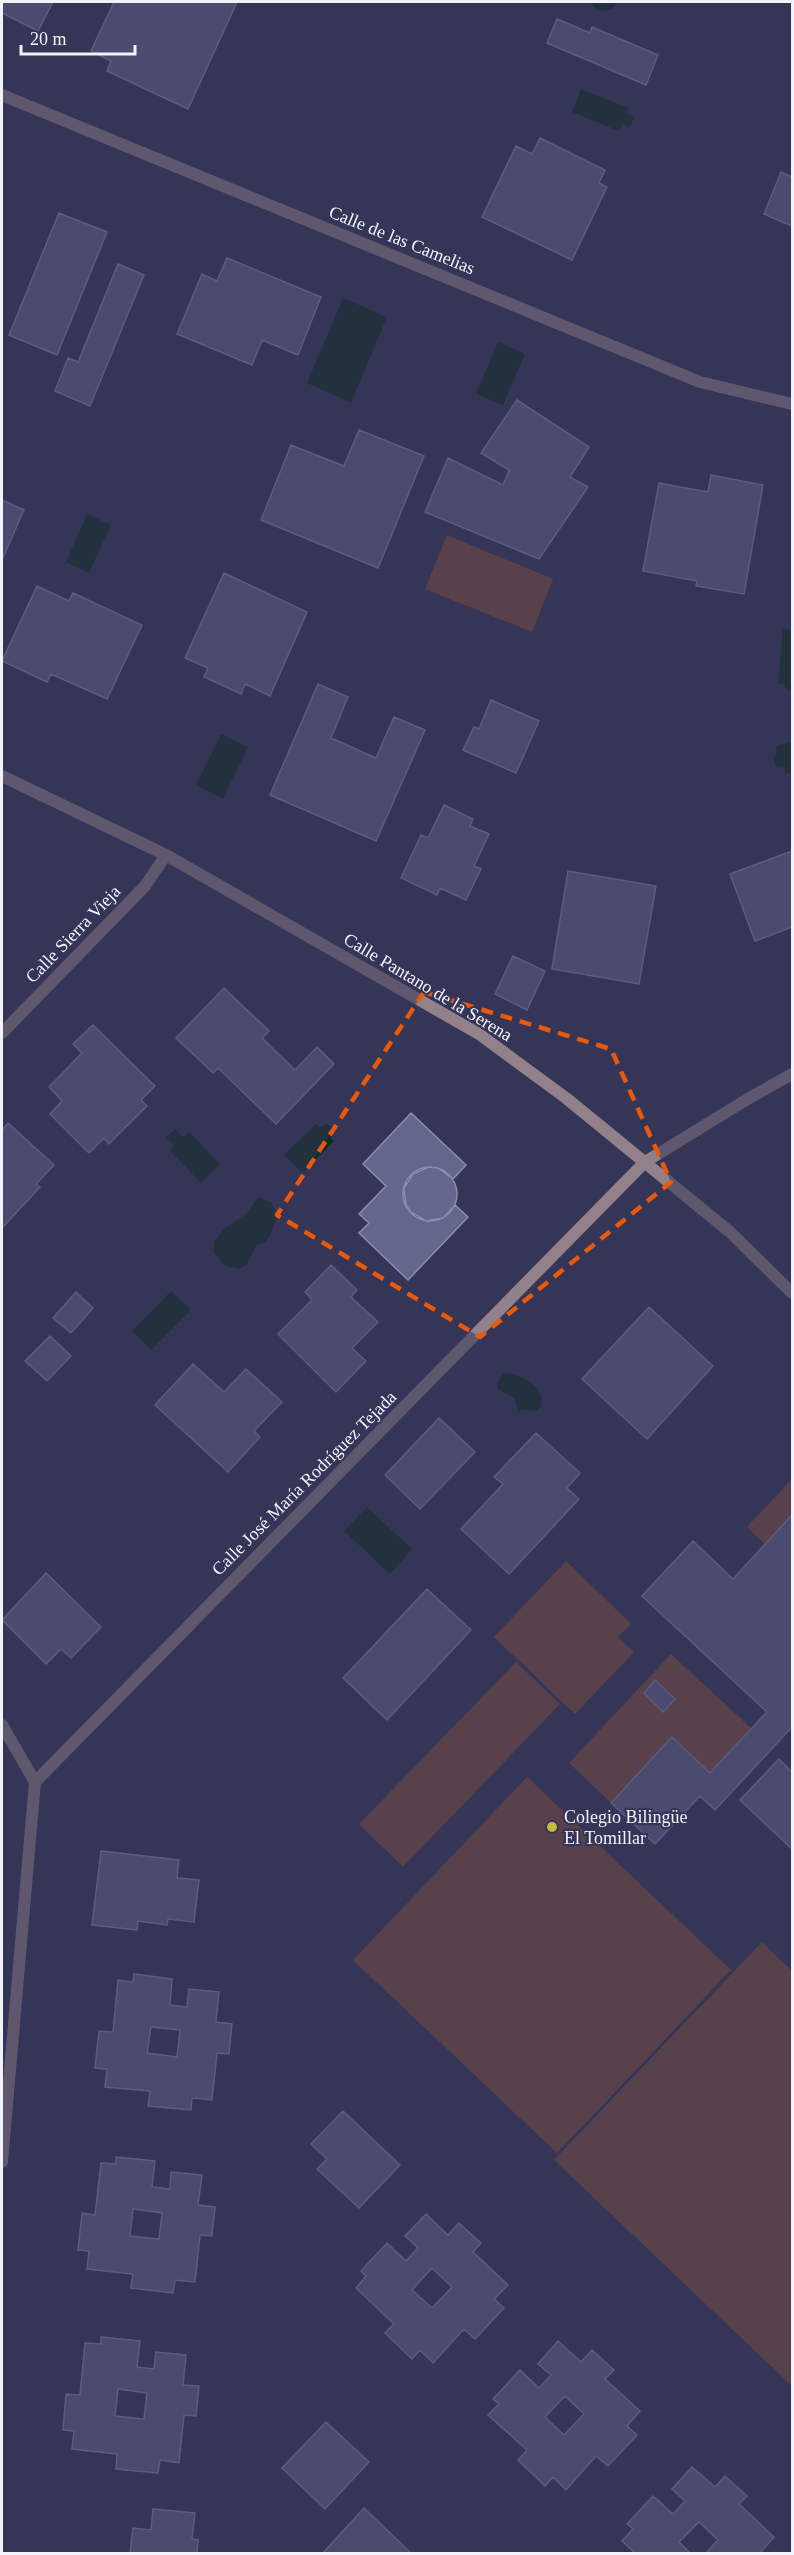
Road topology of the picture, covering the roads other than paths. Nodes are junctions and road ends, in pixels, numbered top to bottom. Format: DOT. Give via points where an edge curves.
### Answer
graph roads {
  1 [pos="2,95"];
  2 [pos="792,404"];
  3 [pos="2,776"];
  4 [pos="166,855"];
  5 [pos="2,1033"];
  6 [pos="792,1074"];
  7 [pos="645,1162"];
  8 [pos="792,1293"];
  9 [pos="2,1725"];
  10 [pos="35,1782"];
  11 [pos="2,2162"];
  1 -- 2 [label="street, Calle de las Camelias" via="700,381"];
  3 -- 4 [label="street, Calle Pantano de la Serena"];
  4 -- 5 [label="street, Calle Sierra Vieja" via="145,886"];
  4 -- 7 [label="street, Calle Pantano de la Serena" via="479,1034"];
  6 -- 7 [label="street, Calle José María Rodríguez Tejada"];
  7 -- 8 [label="street, Calle Pantano de la Serena" via="730,1232"];
  7 -- 10 [label="street, Calle José María Rodríguez Tejada"];
  9 -- 10 [label="street"];
  10 -- 11 [label="street"];
}
